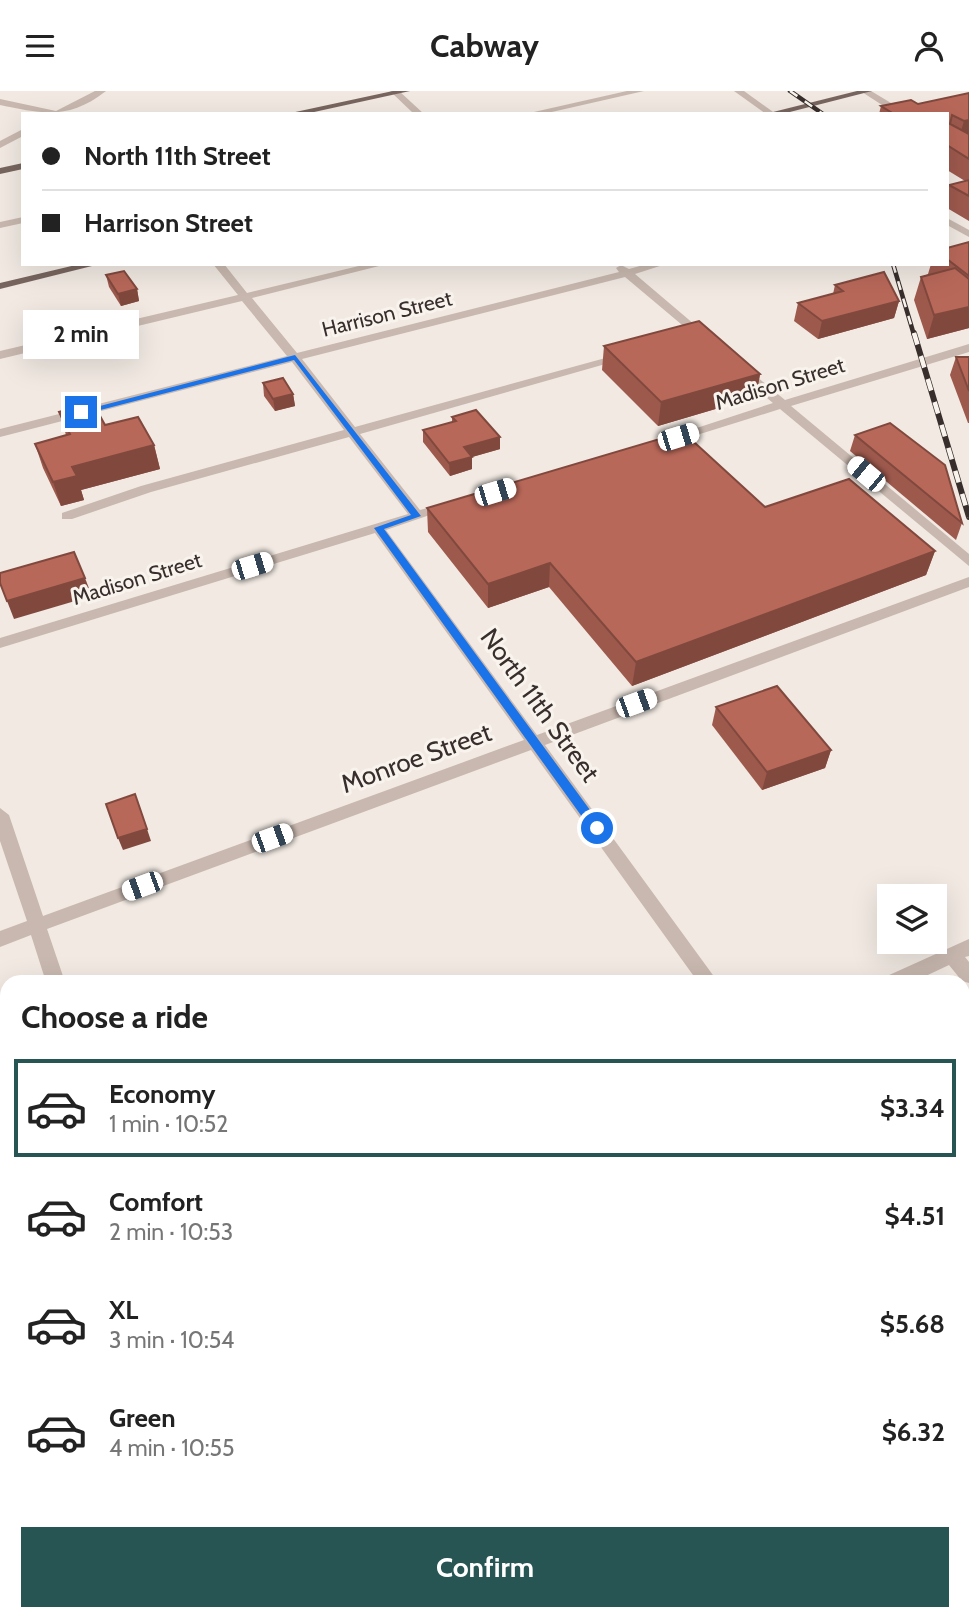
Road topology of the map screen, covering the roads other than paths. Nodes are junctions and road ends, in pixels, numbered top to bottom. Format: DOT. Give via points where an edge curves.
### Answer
graph roads {
  1 [pos="102,91"];
  2 [pos="640,91"];
  3 [pos="738,91"];
  4 [pos="867,91"];
  5 [pos="399,92"];
  6 [pos="0,102"];
  7 [pos="48,112"];
  8 [pos="61,112"];
  9 [pos="300,112"];
  10 [pos="418,112"];
  11 [pos="539,112"];
  12 [pos="768,112"];
  13 [pos="779,112"];
  14 [pos="899,112"];
  15 [pos="21,133"];
  16 [pos="0,145"];
  17 [pos="21,166"];
  18 [pos="0,171"];
  19 [pos="21,220"];
  20 [pos="949,222"];
  21 [pos="0,225"];
  22 [pos="969,234"];
  23 [pos="87,266"];
  24 [pos="220,266"];
  25 [pos="374,266"];
  26 [pos="642,266"];
  27 [pos="622,268"];
  28 [pos="0,286"];
  29 [pos="245,297"];
  30 [pos="701,340"];
  31 [pos="969,348"];
  32 [pos="635,354"];
  33 [pos="0,355"];
  34 [pos="295,358"];
  35 [pos="732,362"];
  36 [pos="783,405"];
  37 [pos="352,431"];
  38 [pos="0,433"];
  39 [pos="652,445"];
  40 [pos="469,500"];
  41 [pos="67,516"];
  42 [pos="417,516"];
  43 [pos="378,528"];
  44 [pos="969,561"];
  45 [pos="969,582"];
  46 [pos="0,643"];
  47 [pos="533,741"];
  48 [pos="0,815"];
  49 [pos="37,925"];
  50 [pos="0,939"];
  51 [pos="960,951"];
  52 [pos="54,975"];
  53 [pos="704,975"];
  54 [pos="909,975"];
  55 [pos="969,975"];
  1 -- 8 [label="street"];
  2 -- 11 [label="street"];
  3 -- 12 [label="street"];
  4 -- 13 [label="main road"];
  4 -- 14 [label="street"];
  5 -- 9 [label="main road"];
  5 -- 10 [label="street"];
  6 -- 7 [label="street"];
  15 -- 16 [label="street"];
  17 -- 18 [label="main road"];
  19 -- 21 [label="street"];
  20 -- 22 [label="street"];
  23 -- 28 [label="main road"];
  24 -- 29 [label="street"];
  25 -- 29 [label="street"];
  26 -- 27 [label="street, Harrison Street"];
  27 -- 30 [label="street"];
  27 -- 34 [label="street, Harrison Street"];
  29 -- 33 [label="street"];
  29 -- 34 [label="street"];
  31 -- 36 [label="street, Madison Street"];
  32 -- 37 [label="street"];
  34 -- 37 [label="street"];
  34 -- 38 [label="street, Harrison Street"];
  35 -- 36 [label="street"];
  36 -- 39 [label="street, Madison Street"];
  36 -- 44 [label="street"];
  37 -- 41 [label="street"];
  37 -- 42 [label="street"];
  40 -- 42 [label="street, Madison Street"];
  42 -- 43 [label="street, Madison Street"];
  43 -- 46 [label="street, Madison Street"];
  43 -- 47 [label="street, North 11th Street"];
  45 -- 47 [label="street, Monroe Street"];
  47 -- 49 [label="street, Monroe Street"];
  47 -- 53 [label="street, North 11th Street"];
  48 -- 49 [label="street"];
  49 -- 50 [label="street, Monroe Street"];
  49 -- 52 [label="street"];
  51 -- 54 [label="street"];
  51 -- 55 [label="street"];
}
